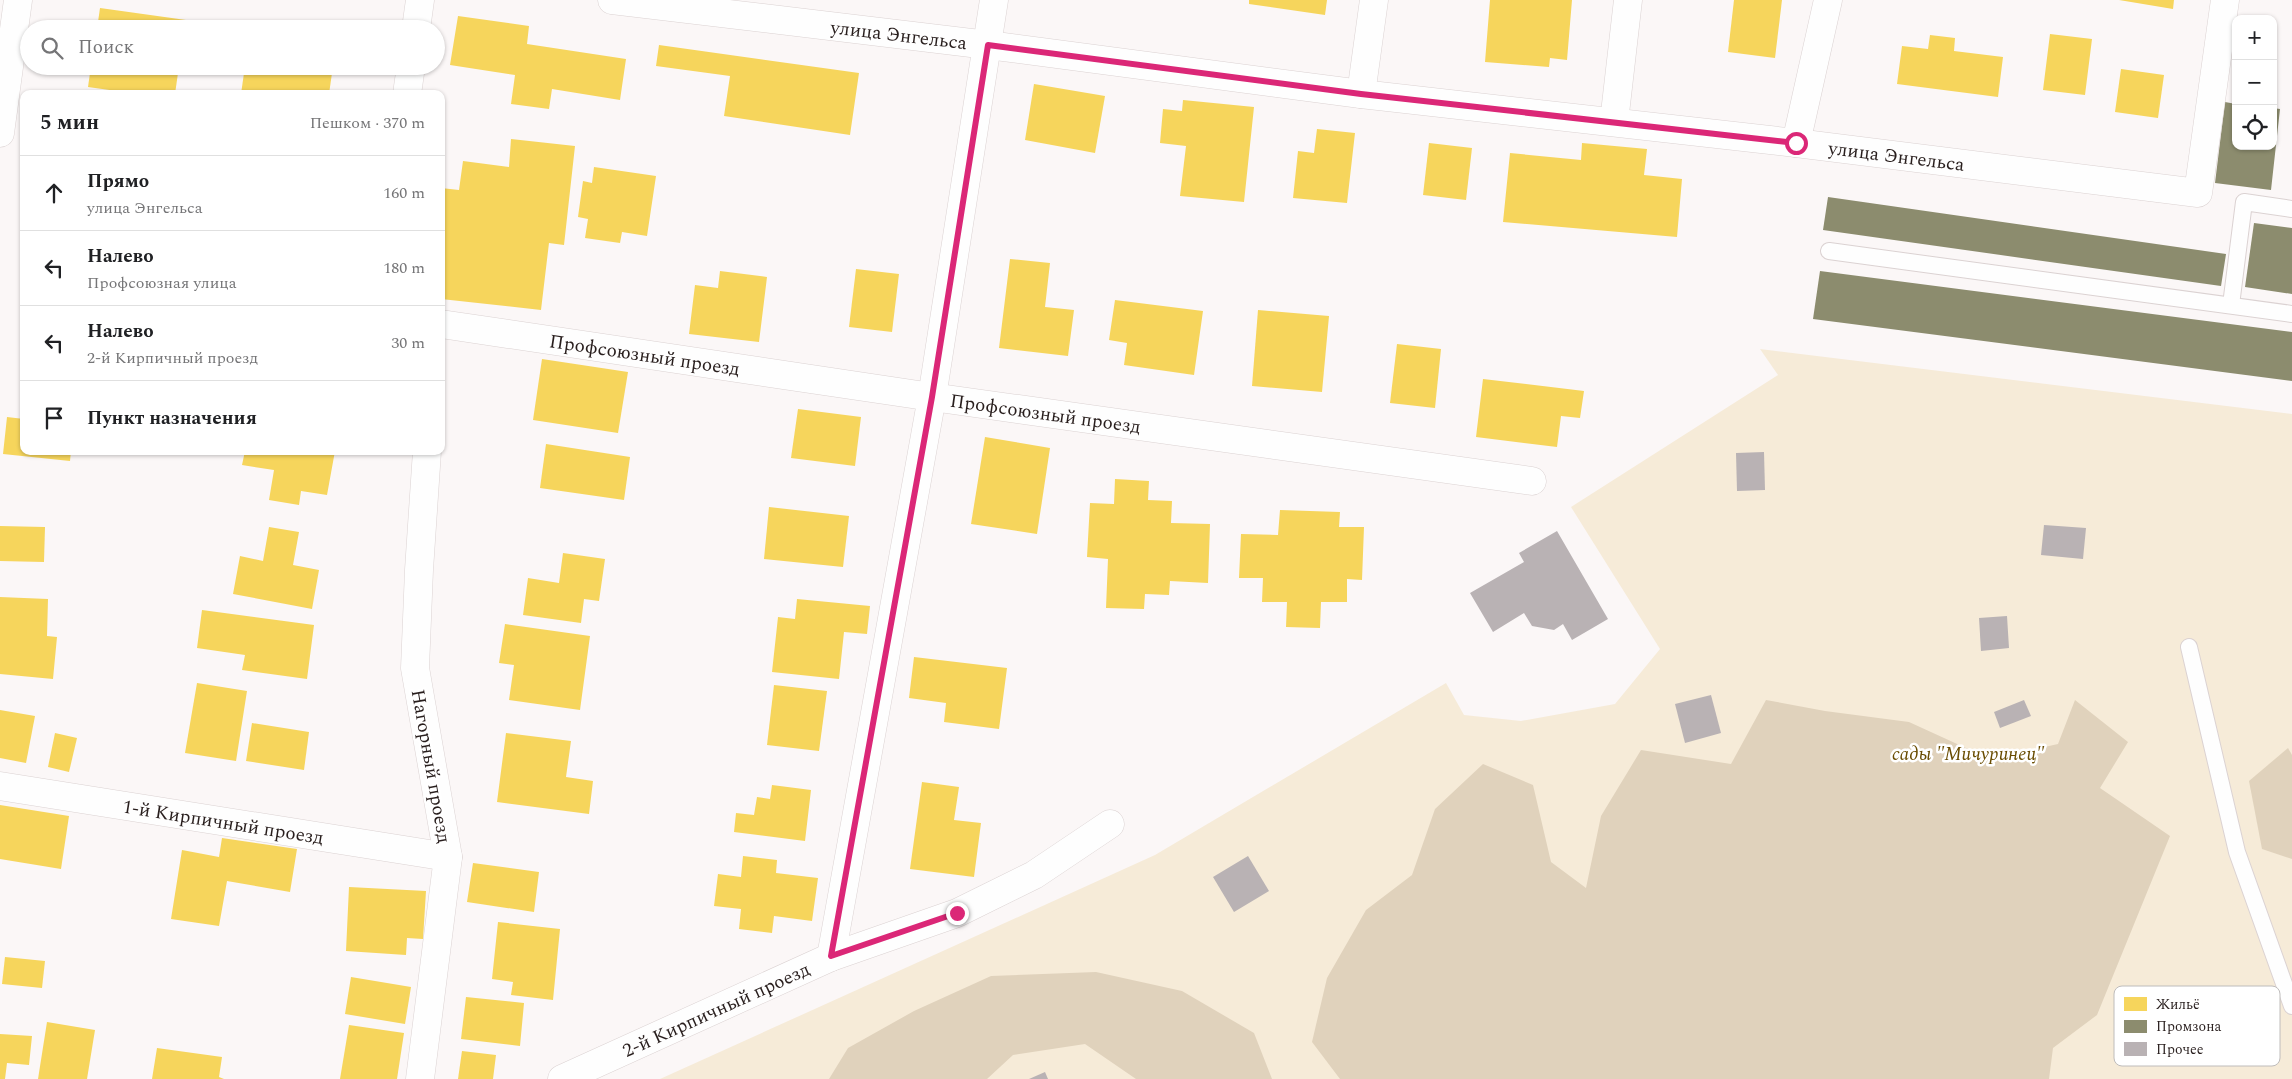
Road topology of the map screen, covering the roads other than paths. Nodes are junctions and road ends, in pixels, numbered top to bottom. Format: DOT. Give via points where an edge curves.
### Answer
graph roads {
  1 [pos="18,0"];
  2 [pos="420,0"];
  3 [pos="612,0"];
  4 [pos="994,0"];
  5 [pos="1374,0"];
  6 [pos="1628,0"];
  7 [pos="1828,0"];
  8 [pos="2225,0"];
  9 [pos="417,20"];
  10 [pos="988,45"];
  11 [pos="410,75"];
  12 [pos="408,90"];
  13 [pos="1361,94"];
  14 [pos="1614,122"];
  15 [pos="0,132"];
  16 [pos="1796,143"];
  17 [pos="2292,209"];
  18 [pos="1829,251"];
  19 [pos="2231,305"];
  20 [pos="2292,314"];
  21 [pos="445,325"];
  22 [pos="932,397"];
  23 [pos="427,455"];
  24 [pos="1532,481"];
  25 [pos="2189,647"];
  26 [pos="0,786"];
  27 [pos="1110,824"];
  28 [pos="448,857"];
  29 [pos="831,956"];
  30 [pos="2292,1006"];
  31 [pos="420,1079"];
  32 [pos="562,1079"];
  1 -- 15 [label="street"];
  2 -- 9 [label="street"];
  3 -- 10 [label="street, улица Энгельса"];
  4 -- 10 [label="street"];
  5 -- 13 [label="street"];
  6 -- 14 [label="street"];
  7 -- 16 [label="street"];
  8 -- 16 [label="street, улица Энгельса" via="2198,193"];
  10 -- 13 [label="street, улица Энгельса"];
  10 -- 22 [label="street"];
  11 -- 12 [label="street"];
  13 -- 14 [label="street, улица Энгельса"];
  14 -- 16 [label="street, улица Энгельса"];
  17 -- 19 [label="lane" via="2244,202"];
  18 -- 19 [label="lane"];
  19 -- 20 [label="lane"];
  21 -- 22 [label="street, Профсоюзный проезд"];
  22 -- 24 [label="street, Профсоюзный проезд"];
  22 -- 29 [label="street"];
  23 -- 28 [label="street, Нагорный проезд" via="415,668"];
  25 -- 30 [label="lane" via="2237,852"];
  26 -- 28 [label="street, 1-й Кирпичный проезд"];
  27 -- 29 [label="street, 2-й Кирпичный проезд" via="1034,875 957,913"];
  28 -- 31 [label="street, Нагорный проезд"];
  29 -- 32 [label="street, 2-й Кирпичный проезд"];
}
